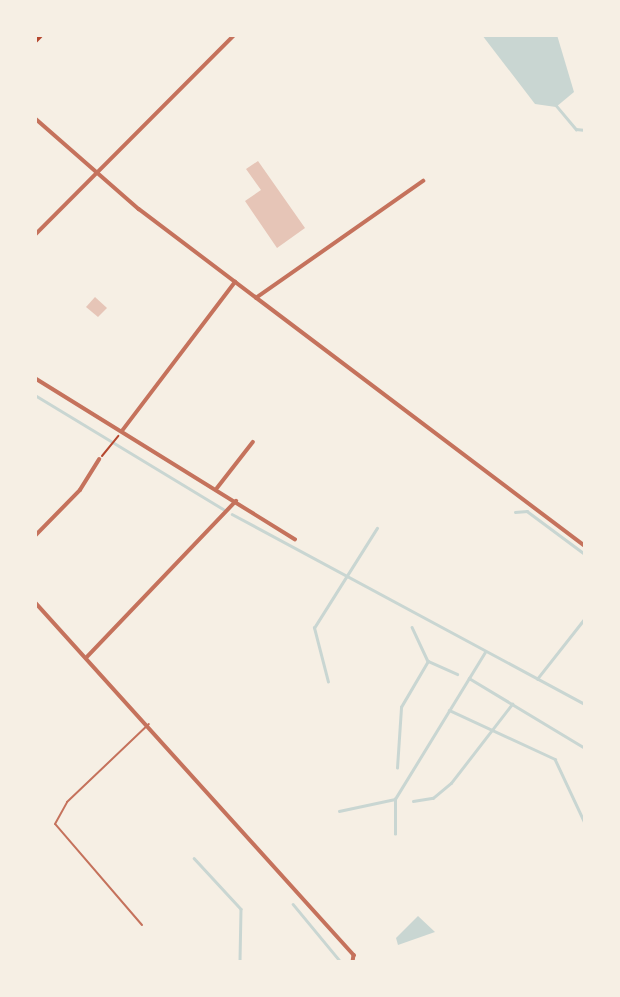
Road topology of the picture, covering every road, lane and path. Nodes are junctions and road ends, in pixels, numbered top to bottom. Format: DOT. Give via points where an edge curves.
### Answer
graph roads {
  1 [pos="40,35"];
  2 [pos="234,35"];
  3 [pos="35,40"];
  4 [pos="35,118"];
  5 [pos="97,174"];
  6 [pos="424,181"];
  7 [pos="35,235"];
  8 [pos="235,282"];
  9 [pos="256,298"];
  10 [pos="35,378"];
  11 [pos="122,431"];
  12 [pos="115,440"];
  13 [pos="253,442"];
  14 [pos="99,460"];
  15 [pos="217,488"];
  16 [pos="236,501"];
  17 [pos="35,536"];
  18 [pos="295,539"];
  19 [pos="585,546"];
  20 [pos="35,602"];
  21 [pos="86,658"];
  22 [pos="149,724"];
  23 [pos="142,925"];
  24 [pos="353,962"];
  1 -- 3 [label="highway"];
  2 -- 5 [label="street"];
  4 -- 5 [label="street"];
  5 -- 7 [label="street"];
  5 -- 8 [label="street"];
  6 -- 9 [label="street"];
  8 -- 9 [label="street"];
  8 -- 11 [label="street"];
  9 -- 19 [label="street"];
  10 -- 11 [label="street"];
  11 -- 15 [label="street"];
  12 -- 14 [label="path"];
  13 -- 15 [label="street"];
  14 -- 17 [label="street" via="80,490"];
  15 -- 16 [label="street"];
  16 -- 18 [label="street"];
  16 -- 21 [label="street"];
  20 -- 21 [label="street"];
  21 -- 22 [label="street"];
  22 -- 23 [label="lane" via="67,802 55,824"];
  22 -- 24 [label="street" via="350,951"];
}
